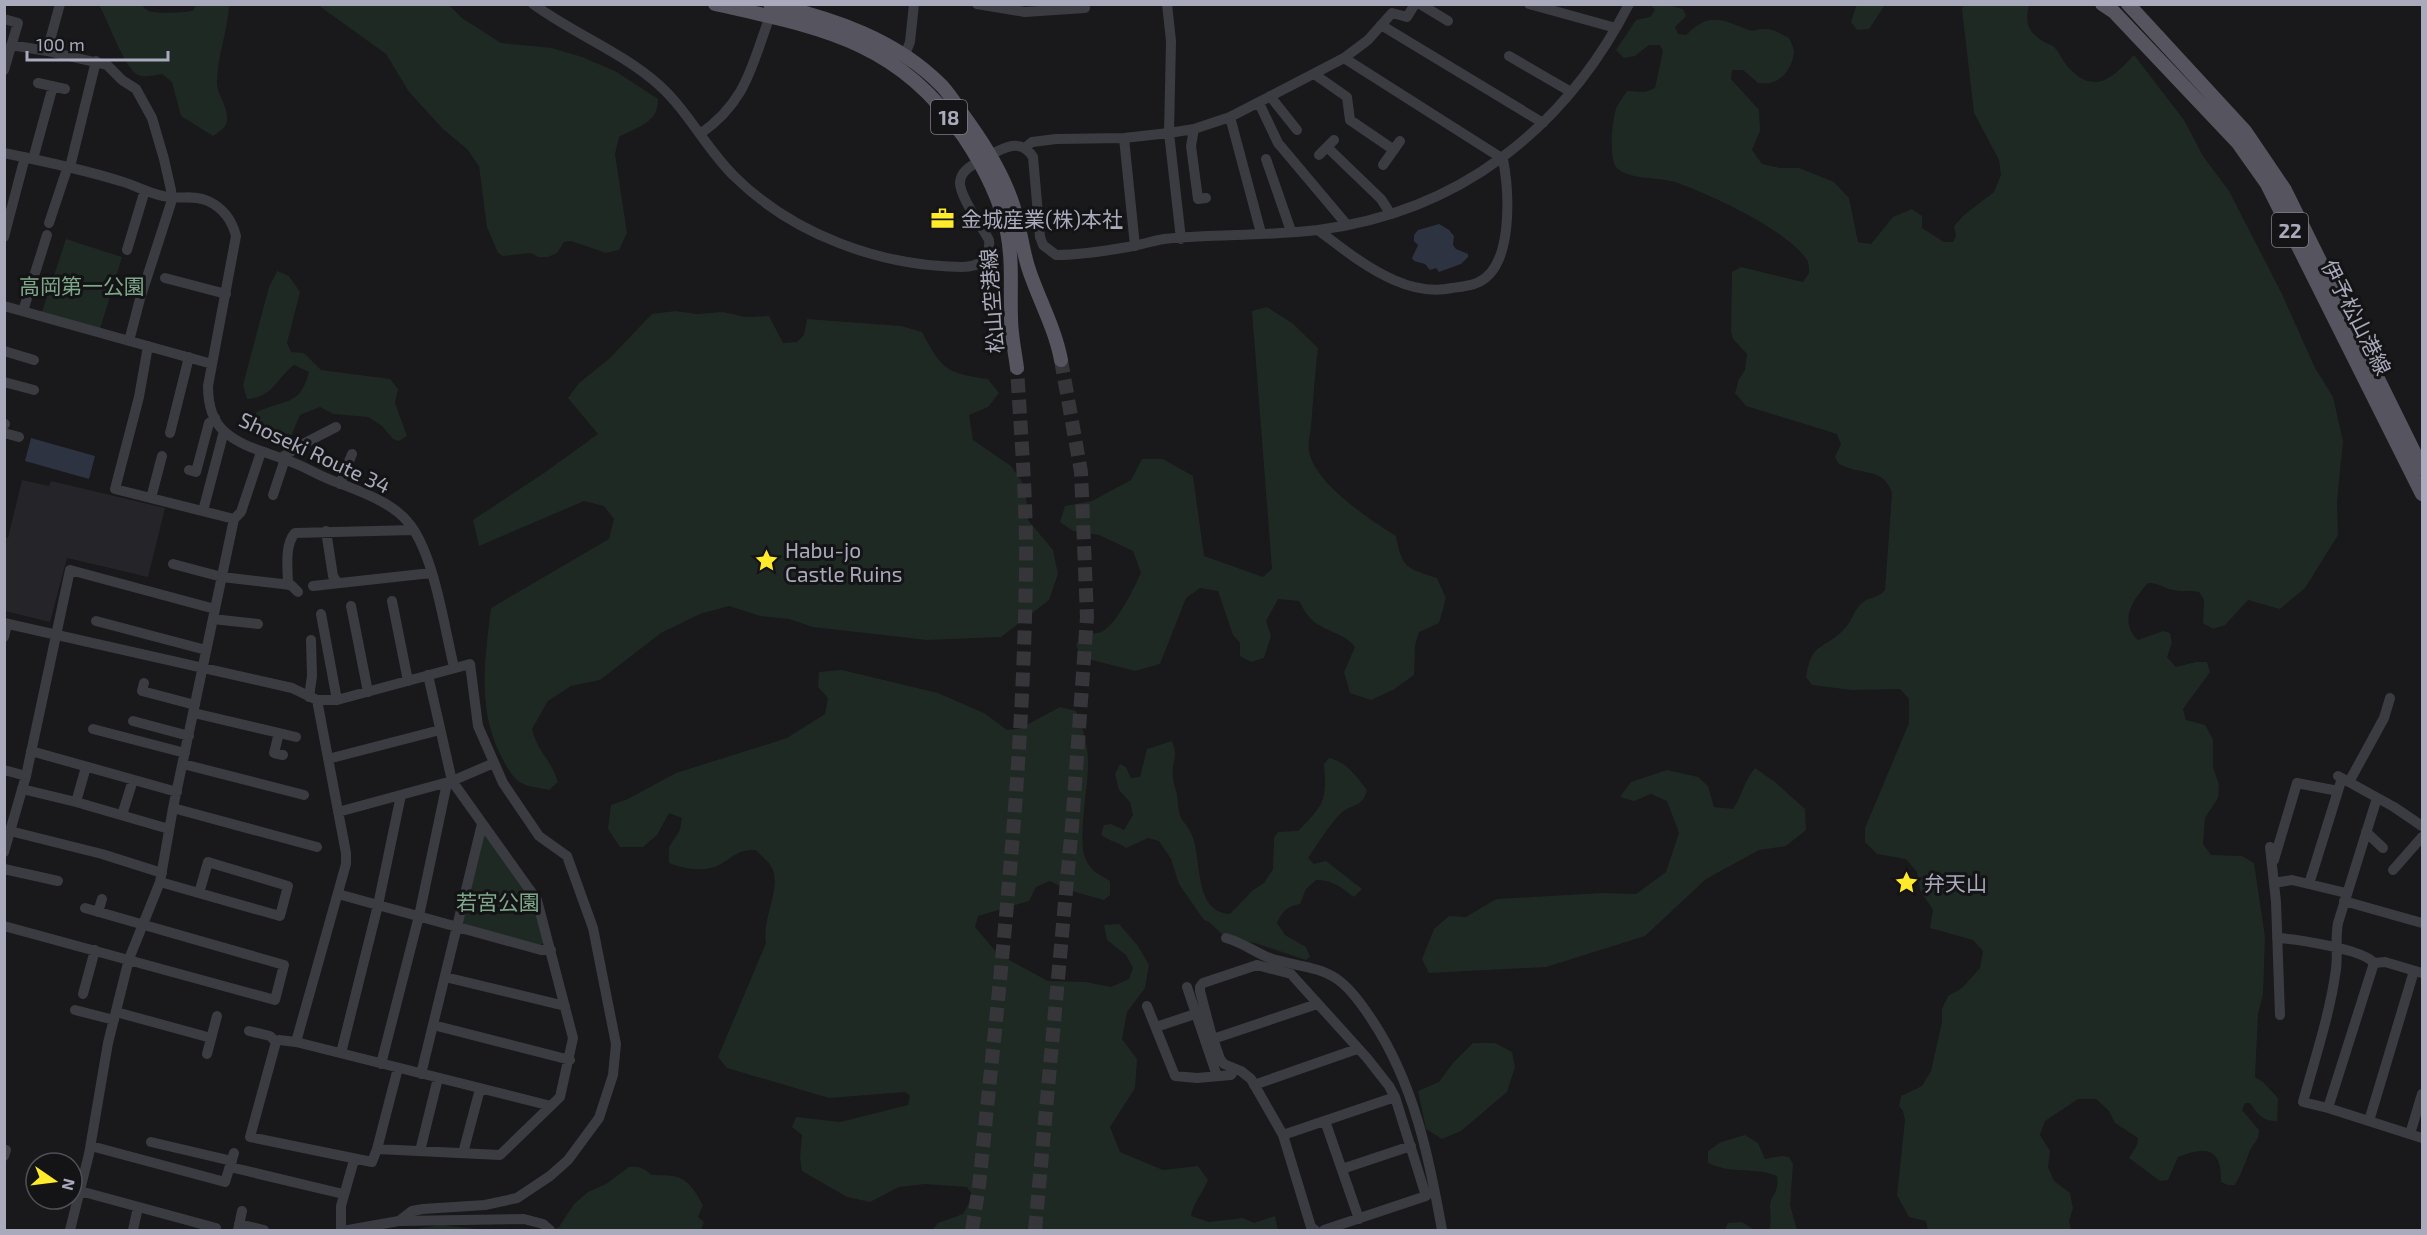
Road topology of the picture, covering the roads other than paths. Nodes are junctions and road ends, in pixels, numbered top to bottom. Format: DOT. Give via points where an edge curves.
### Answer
graph roads {
  1 [pos="60,4"];
  2 [pos="533,4"];
  3 [pos="715,4"];
  4 [pos="914,4"];
  5 [pos="977,4"];
  6 [pos="1167,4"];
  7 [pos="1415,4"];
  8 [pos="1420,4"];
  9 [pos="1629,4"];
  10 [pos="2102,4"];
  11 [pos="2128,4"];
  12 [pos="1534,5"];
  13 [pos="1060,7"];
  14 [pos="772,8"];
  15 [pos="1085,8"];
  16 [pos="4,19"];
  17 [pos="1448,21"];
  18 [pos="1381,26"];
  19 [pos="1616,28"];
  20 [pos="11,45"];
  21 [pos="47,51"];
  22 [pos="1509,56"];
  23 [pos="904,57"];
  24 [pos="1344,58"];
  25 [pos="96,61"];
  26 [pos="4,70"];
  27 [pos="1314,74"];
  28 [pos="38,83"];
  29 [pos="53,86"];
  30 [pos="65,89"];
  31 [pos="1571,92"];
  32 [pos="1270,96"];
  33 [pos="1259,103"];
  34 [pos="1230,117"];
  35 [pos="1543,123"];
  36 [pos="1194,129"];
  37 [pos="1297,130"];
  38 [pos="1169,133"];
  39 [pos="700,134"];
  40 [pos="1124,138"];
  41 [pos="1025,148"];
  42 [pos="4,153"];
  43 [pos="1319,156"];
  44 [pos="29,158"];
  45 [pos="986,158"];
  46 [pos="1266,159"];
  47 [pos="1503,159"];
  48 [pos="1383,165"];
  49 [pos="69,166"];
  50 [pos="145,190"];
  51 [pos="172,197"];
  52 [pos="1206,198"];
  53 [pos="1390,213"];
  54 [pos="49,216"];
  55 [pos="1347,225"];
  56 [pos="1318,230"];
  57 [pos="1291,231"];
  58 [pos="1262,234"];
  59 [pos="47,235"];
  60 [pos="4,237"];
  61 [pos="1181,239"];
  62 [pos="1135,246"];
  63 [pos="127,250"];
  64 [pos="165,278"];
  65 [pos="226,294"];
  66 [pos="4,306"];
  67 [pos="23,311"];
  68 [pos="129,341"];
  69 [pos="148,346"];
  70 [pos="4,351"];
  71 [pos="189,357"];
  72 [pos="34,360"];
  73 [pos="1060,360"];
  74 [pos="212,364"];
  75 [pos="1017,368"];
  76 [pos="4,382"];
  77 [pos="34,390"];
  78 [pos="215,418"];
  79 [pos="336,427"];
  80 [pos="224,431"];
  81 [pos="4,433"];
  82 [pos="170,433"];
  83 [pos="19,437"];
  84 [pos="261,452"];
  85 [pos="352,454"];
  86 [pos="162,456"];
  87 [pos="283,458"];
  88 [pos="2422,468"];
  89 [pos="189,470"];
  90 [pos="340,484"];
  91 [pos="2422,494"];
  92 [pos="273,495"];
  93 [pos="151,498"];
  94 [pos="203,511"];
  95 [pos="234,519"];
  96 [pos="414,530"];
  97 [pos="326,531"];
  98 [pos="173,564"];
  99 [pos="431,573"];
  100 [pos="222,577"];
  101 [pos="337,582"];
  102 [pos="288,585"];
  103 [pos="313,586"];
  104 [pos="298,592"];
  105 [pos="392,601"];
  106 [pos="351,606"];
  107 [pos="214,614"];
  108 [pos="321,614"];
  109 [pos="96,621"];
  110 [pos="6,623"];
  111 [pos="258,624"];
  112 [pos="55,635"];
  113 [pos="4,637"];
  114 [pos="311,640"];
  115 [pos="206,650"];
  116 [pos="454,667"];
  117 [pos="202,668"];
  118 [pos="428,675"];
  119 [pos="408,681"];
  120 [pos="144,683"];
  121 [pos="368,692"];
  122 [pos="313,698"];
  123 [pos="2390,698"];
  124 [pos="337,700"];
  125 [pos="194,709"];
  126 [pos="133,721"];
  127 [pos="93,729"];
  128 [pos="440,730"];
  129 [pos="279,733"];
  130 [pos="189,736"];
  131 [pos="296,737"];
  132 [pos="31,751"];
  133 [pos="283,755"];
  134 [pos="184,758"];
  135 [pos="328,759"];
  136 [pos="494,762"];
  137 [pos="86,767"];
  138 [pos="4,770"];
  139 [pos="26,776"];
  140 [pos="2342,778"];
  141 [pos="134,780"];
  142 [pos="449,782"];
  143 [pos="22,789"];
  144 [pos="2338,791"];
  145 [pos="177,792"];
  146 [pos="304,795"];
  147 [pos="401,795"];
  148 [pos="2377,798"];
  149 [pos="76,802"];
  150 [pos="173,808"];
  151 [pos="338,812"];
  152 [pos="122,815"];
  153 [pos="9,817"];
  154 [pos="482,824"];
  155 [pos="2422,826"];
  156 [pos="169,829"];
  157 [pos="10,831"];
  158 [pos="2366,832"];
  159 [pos="2422,837"];
  160 [pos="317,847"];
  161 [pos="2270,847"];
  162 [pos="2383,848"];
  163 [pos="4,852"];
  164 [pos="2272,867"];
  165 [pos="4,869"];
  166 [pos="2393,870"];
  167 [pos="161,877"];
  168 [pos="57,881"];
  169 [pos="2274,883"];
  170 [pos="2309,884"];
  171 [pos="199,893"];
  172 [pos="338,894"];
  173 [pos="2345,897"];
  174 [pos="102,899"];
  175 [pos="378,905"];
  176 [pos="85,908"];
  177 [pos="98,912"];
  178 [pos="419,916"];
  179 [pos="2422,923"];
  180 [pos="144,925"];
  181 [pos="4,926"];
  182 [pos="458,927"];
  183 [pos="1226,938"];
  184 [pos="2277,938"];
  185 [pos="2336,948"];
  186 [pos="95,950"];
  187 [pos="551,950"];
  188 [pos="129,959"];
  189 [pos="2374,963"];
  190 [pos="2418,972"];
  191 [pos="445,977"];
  192 [pos="1187,987"];
  193 [pos="83,994"];
  194 [pos="1317,1004"];
  195 [pos="565,1006"];
  196 [pos="1147,1006"];
  197 [pos="75,1010"];
  198 [pos="1195,1014"];
  199 [pos="2280,1015"];
  200 [pos="115,1016"];
  201 [pos="217,1016"];
  202 [pos="433,1025"];
  203 [pos="1156,1027"];
  204 [pos="249,1031"];
  205 [pos="211,1038"];
  206 [pos="1213,1039"];
  207 [pos="276,1042"];
  208 [pos="296,1042"];
  209 [pos="1358,1050"];
  210 [pos="341,1053"];
  211 [pos="207,1054"];
  212 [pos="570,1060"];
  213 [pos="381,1064"];
  214 [pos="398,1068"];
  215 [pos="1235,1069"];
  216 [pos="421,1074"];
  217 [pos="1217,1076"];
  218 [pos="438,1078"];
  219 [pos="1254,1085"];
  220 [pos="480,1089"];
  221 [pos="2422,1094"];
  222 [pos="1395,1098"];
  223 [pos="551,1106"];
  224 [pos="2328,1108"];
  225 [pos="1325,1121"];
  226 [pos="2369,1121"];
  227 [pos="2410,1134"];
  228 [pos="1283,1135"];
  229 [pos="2422,1138"];
  230 [pos="151,1142"];
  231 [pos="91,1146"];
  232 [pos="1410,1146"];
  233 [pos="377,1149"];
  234 [pos="420,1151"];
  235 [pos="464,1153"];
  236 [pos="232,1160"];
  237 [pos="354,1160"];
  238 [pos="84,1168"];
  239 [pos="1342,1169"];
  240 [pos="84,1188"];
  241 [pos="343,1194"];
  242 [pos="1431,1197"];
  243 [pos="138,1207"];
  244 [pos="73,1211"];
  245 [pos="242,1211"];
  246 [pos="1359,1219"];
  247 [pos="399,1221"];
  248 [pos="238,1227"];
  249 [pos="216,1228"];
  250 [pos="70,1230"];
  251 [pos="133,1230"];
  252 [pos="264,1230"];
  253 [pos="341,1230"];
  254 [pos="348,1230"];
  255 [pos="550,1230"];
  256 [pos="1315,1230"];
  257 [pos="1324,1230"];
  258 [pos="1442,1230"];
  1 -- 21 [label="street"];
  2 -- 39 [label="street" via="611,50 660,86"];
  3 -- 14 [label="main road, 松山空港線 / 18"];
  4 -- 23 [label="street" via="910,42"];
  5 -- 13 [label="street" via="1024,12"];
  6 -- 38 [label="street" via="1171,41"];
  7 -- 18 [label="street" via="1407,17 1392,13"];
  8 -- 17 [label="street"];
  9 -- 19 [label="street"];
  10 -- 91 [label="main road, 伊予松山港線 / 22" via="2238,143 2267,184"];
  11 -- 88 [label="main road, 伊予松山港線 / 22" via="2246,131 2285,190"];
  12 -- 19 [label="street"];
  13 -- 15 [label="street"];
  14 -- 23 [label="main road, 松山空港線 / 18" via="839,22"];
  14 -- 39 [label="street" via="755,61 735,102 721,119"];
  14 -- 45 [label="main road, 松山空港線 / 18" via="840,36 910,76"];
  16 -- 20 [label="street" via="18,23"];
  18 -- 24 [label="street"];
  18 -- 35 [label="street"];
  19 -- 31 [label="street"];
  20 -- 21 [label="street"];
  20 -- 26 [label="street"];
  21 -- 25 [label="street"];
  22 -- 31 [label="street"];
  23 -- 45 [label="main road, 松山空港線 / 18" via="941,86"];
  24 -- 27 [label="street"];
  24 -- 47 [label="street"];
  25 -- 49 [label="street"];
  25 -- 51 [label="street" via="107,65 136,89 152,118"];
  27 -- 32 [label="street"];
  27 -- 48 [label="street" via="1347,97 1350,120 1397,146"];
  28 -- 29 [label="street"];
  29 -- 30 [label="street"];
  29 -- 44 [label="street"];
  31 -- 35 [label="street"];
  32 -- 33 [label="street"];
  32 -- 37 [label="street"];
  33 -- 34 [label="street"];
  33 -- 55 [label="street" via="1278,143"];
  34 -- 36 [label="street"];
  34 -- 58 [label="street"];
  35 -- 47 [label="street"];
  36 -- 38 [label="street"];
  36 -- 52 [label="street" via="1191,146 1198,199"];
  38 -- 40 [label="street"];
  38 -- 61 [label="street"];
  39 -- 45 [label="street" via="748,189 808,228 862,252 930,265 969,267 980,264 989,252 989,240 960,183 964,170"];
  40 -- 41 [label="street" via="1056,139 1032,142"];
  40 -- 62 [label="street"];
  41 -- 45 [label="street" via="1010,145"];
  41 -- 62 [label="street" via="1033,157 1040,237 1048,251 1064,255"];
  42 -- 44 [label="street, Shoseki Route 34"];
  43 -- 53 [label="street" via="1330,143"];
  44 -- 49 [label="street, Shoseki Route 34"];
  44 -- 60 [label="street"];
  45 -- 73 [label="main road, 松山空港線 / 18" via="1001,173 1017,216 1030,272 1050,319"];
  45 -- 75 [label="main road, 松山空港線 / 18" via="1007,232"];
  46 -- 57 [label="street"];
  47 -- 53 [label="street" via="1461,185"];
  47 -- 56 [label="street" via="1506,222 1501,258 1480,282 1440,290 1394,280"];
  49 -- 50 [label="street, Shoseki Route 34"];
  49 -- 54 [label="street"];
  50 -- 51 [label="street, Shoseki Route 34"];
  50 -- 63 [label="street"];
  51 -- 65 [label="street, Shoseki Route 34" via="208,201 224,211 233,226 235,244"];
  51 -- 68 [label="street"];
  53 -- 55 [label="street"];
  55 -- 56 [label="street"];
  56 -- 57 [label="street"];
  57 -- 58 [label="street"];
  58 -- 61 [label="street"];
  59 -- 67 [label="street"];
  61 -- 62 [label="street"];
  64 -- 65 [label="street"];
  65 -- 74 [label="street, Shoseki Route 34"];
  66 -- 67 [label="street"];
  67 -- 68 [label="street"];
  68 -- 69 [label="street"];
  69 -- 71 [label="street"];
  69 -- 93 [label="street" via="115,489"];
  70 -- 72 [label="street"];
  71 -- 74 [label="street"];
  71 -- 82 [label="street"];
  74 -- 78 [label="street, Shoseki Route 34" via="208,397"];
  76 -- 77 [label="street"];
  78 -- 80 [label="street, Shoseki Route 34"];
  78 -- 89 [label="street" via="209,423 196,472"];
  79 -- 87 [label="street"];
  80 -- 84 [label="street, Shoseki Route 34"];
  80 -- 94 [label="street"];
  81 -- 83 [label="street"];
  84 -- 87 [label="street, Shoseki Route 34"];
  84 -- 95 [label="street" via="241,512"];
  85 -- 90 [label="street"];
  86 -- 93 [label="street"];
  87 -- 90 [label="street, Shoseki Route 34"];
  87 -- 92 [label="street"];
  90 -- 96 [label="street, Shoseki Route 34" via="385,504"];
  93 -- 94 [label="street"];
  94 -- 95 [label="street"];
  95 -- 100 [label="street"];
  96 -- 97 [label="street"];
  96 -- 99 [label="street, Shoseki Route 34"];
  97 -- 101 [label="street"];
  97 -- 102 [label="street" via="291,536"];
  98 -- 100 [label="street"];
  99 -- 101 [label="street"];
  99 -- 116 [label="street, Shoseki Route 34"];
  100 -- 102 [label="street"];
  100 -- 107 [label="street"];
  101 -- 103 [label="street"];
  102 -- 104 [label="street"];
  105 -- 119 [label="street"];
  106 -- 121 [label="street"];
  107 -- 111 [label="street"];
  107 -- 112 [label="street" via="70,570"];
  107 -- 115 [label="street"];
  108 -- 124 [label="street"];
  109 -- 115 [label="street"];
  110 -- 112 [label="street"];
  110 -- 113 [label="street"];
  112 -- 117 [label="street"];
  112 -- 132 [label="street"];
  114 -- 122 [label="street"];
  115 -- 117 [label="street"];
  116 -- 118 [label="street"];
  116 -- 136 [label="street" via="470,664 478,726"];
  117 -- 122 [label="street" via="292,688"];
  117 -- 125 [label="street"];
  118 -- 119 [label="street"];
  118 -- 128 [label="street"];
  119 -- 121 [label="street"];
  120 -- 125 [label="street" via="142,691"];
  121 -- 124 [label="street"];
  122 -- 124 [label="street"];
  122 -- 135 [label="street"];
  123 -- 140 [label="street" via="2384,718"];
  125 -- 129 [label="street"];
  125 -- 130 [label="street"];
  126 -- 130 [label="street"];
  127 -- 134 [label="street"];
  128 -- 135 [label="street"];
  128 -- 142 [label="street"];
  129 -- 131 [label="street"];
  129 -- 133 [label="street" via="274,753"];
  130 -- 134 [label="street"];
  132 -- 137 [label="street"];
  132 -- 139 [label="street"];
  134 -- 145 [label="street"];
  134 -- 146 [label="street"];
  135 -- 151 [label="street"];
  136 -- 142 [label="street"];
  136 -- 247 [label="street" via="503,783 539,836 561,850 570,866 592,928 603,977 616,1044 613,1076 593,1128 568,1160 534,1187 506,1201 412,1211"];
  137 -- 141 [label="street"];
  137 -- 149 [label="street"];
  138 -- 139 [label="street"];
  139 -- 143 [label="street"];
  140 -- 144 [label="street"];
  140 -- 148 [label="street"];
  141 -- 145 [label="street"];
  141 -- 152 [label="street"];
  142 -- 147 [label="street"];
  142 -- 154 [label="street"];
  142 -- 178 [label="street"];
  143 -- 149 [label="street"];
  143 -- 153 [label="street"];
  144 -- 164 [label="street" via="2297,783"];
  144 -- 170 [label="street"];
  145 -- 150 [label="street"];
  147 -- 151 [label="street"];
  147 -- 175 [label="street"];
  148 -- 155 [label="street"];
  148 -- 158 [label="street"];
  149 -- 152 [label="street"];
  150 -- 156 [label="street"];
  150 -- 160 [label="street"];
  151 -- 172 [label="street" via="346,864"];
  152 -- 156 [label="street"];
  153 -- 157 [label="street"];
  154 -- 182 [label="street"];
  154 -- 187 [label="street" via="537,900"];
  156 -- 167 [label="street"];
  157 -- 163 [label="street"];
  157 -- 167 [label="street" via="102,854"];
  158 -- 162 [label="street"];
  158 -- 173 [label="street"];
  159 -- 166 [label="street"];
  161 -- 164 [label="street"];
  164 -- 169 [label="street"];
  165 -- 168 [label="street"];
  167 -- 171 [label="street"];
  167 -- 180 [label="street"];
  169 -- 170 [label="street" via="2292,880"];
  169 -- 184 [label="street"];
  170 -- 173 [label="street"];
  171 -- 171 [label="street" via="280,916 288,886 208,862"];
  172 -- 175 [label="street"];
  172 -- 208 [label="street"];
  173 -- 179 [label="street"];
  173 -- 185 [label="street"];
  174 -- 177 [label="street"];
  175 -- 178 [label="street"];
  175 -- 210 [label="street"];
  176 -- 177 [label="street"];
  177 -- 180 [label="street"];
  178 -- 182 [label="street"];
  178 -- 213 [label="street"];
  180 -- 188 [label="street"];
  180 -- 188 [label="street" via="284,965 275,1000"];
  181 -- 186 [label="street"];
  182 -- 187 [label="street"];
  182 -- 191 [label="street"];
  183 -- 242 [label="street" via="1266,957 1324,971 1339,980 1364,1007 1389,1044 1412,1097"];
  184 -- 185 [label="street"];
  184 -- 199 [label="street"];
  185 -- 189 [label="street" via="2369,957"];
  185 -- 224 [label="street" via="2328,1013 2303,1102"];
  186 -- 188 [label="street"];
  186 -- 193 [label="street"];
  187 -- 195 [label="street"];
  188 -- 200 [label="street"];
  189 -- 190 [label="street" via="2385,962"];
  189 -- 224 [label="street"];
  190 -- 226 [label="street"];
  191 -- 195 [label="street"];
  191 -- 202 [label="street"];
  192 -- 198 [label="street"];
  194 -- 206 [label="street"];
  194 -- 206 [label="street" via="1291,974 1263,965 1246,969 1200,987"];
  194 -- 209 [label="street"];
  195 -- 212 [label="street" via="573,1038"];
  196 -- 203 [label="street"];
  197 -- 200 [label="street"];
  198 -- 203 [label="street"];
  198 -- 217 [label="street"];
  200 -- 205 [label="street"];
  200 -- 231 [label="street"];
  201 -- 205 [label="street"];
  202 -- 212 [label="street"];
  202 -- 216 [label="street"];
  203 -- 217 [label="street" via="1175,1076"];
  204 -- 207 [label="street" via="270,1036"];
  205 -- 211 [label="street"];
  206 -- 215 [label="street" via="1224,1064"];
  207 -- 208 [label="street"];
  207 -- 237 [label="street" via="249,1137"];
  208 -- 210 [label="street"];
  209 -- 219 [label="street"];
  209 -- 222 [label="street"];
  210 -- 213 [label="street"];
  212 -- 223 [label="street" via="560,1097"];
  213 -- 214 [label="street"];
  214 -- 216 [label="street"];
  214 -- 233 [label="street"];
  215 -- 217 [label="street" via="1231,1075"];
  215 -- 219 [label="street" via="1246,1074"];
  216 -- 218 [label="street"];
  218 -- 220 [label="street"];
  218 -- 234 [label="street"];
  219 -- 228 [label="street"];
  220 -- 223 [label="street"];
  220 -- 235 [label="street"];
  221 -- 227 [label="street"];
  222 -- 225 [label="street"];
  222 -- 232 [label="street"];
  223 -- 235 [label="street" via="500,1155"];
  224 -- 226 [label="street"];
  225 -- 228 [label="street"];
  225 -- 239 [label="street"];
  226 -- 227 [label="street"];
  227 -- 229 [label="street"];
  228 -- 256 [label="street"];
  230 -- 236 [label="street"];
  231 -- 236 [label="street" via="225,1182"];
  231 -- 238 [label="street"];
  232 -- 239 [label="street"];
  232 -- 242 [label="street"];
  233 -- 234 [label="street"];
  233 -- 237 [label="street" via="372,1162"];
  234 -- 235 [label="street"];
  236 -- 241 [label="street"];
  237 -- 241 [label="street"];
  239 -- 246 [label="street"];
  240 -- 243 [label="street"];
  241 -- 253 [label="street"];
  242 -- 246 [label="street"];
  242 -- 258 [label="street"];
  243 -- 249 [label="street"];
  243 -- 251 [label="street"];
  244 -- 250 [label="street"];
  245 -- 248 [label="street"];
  246 -- 257 [label="street"];
  247 -- 254 [label="street"];
  247 -- 255 [label="street" via="524,1219"];
  248 -- 252 [label="street"];
}
